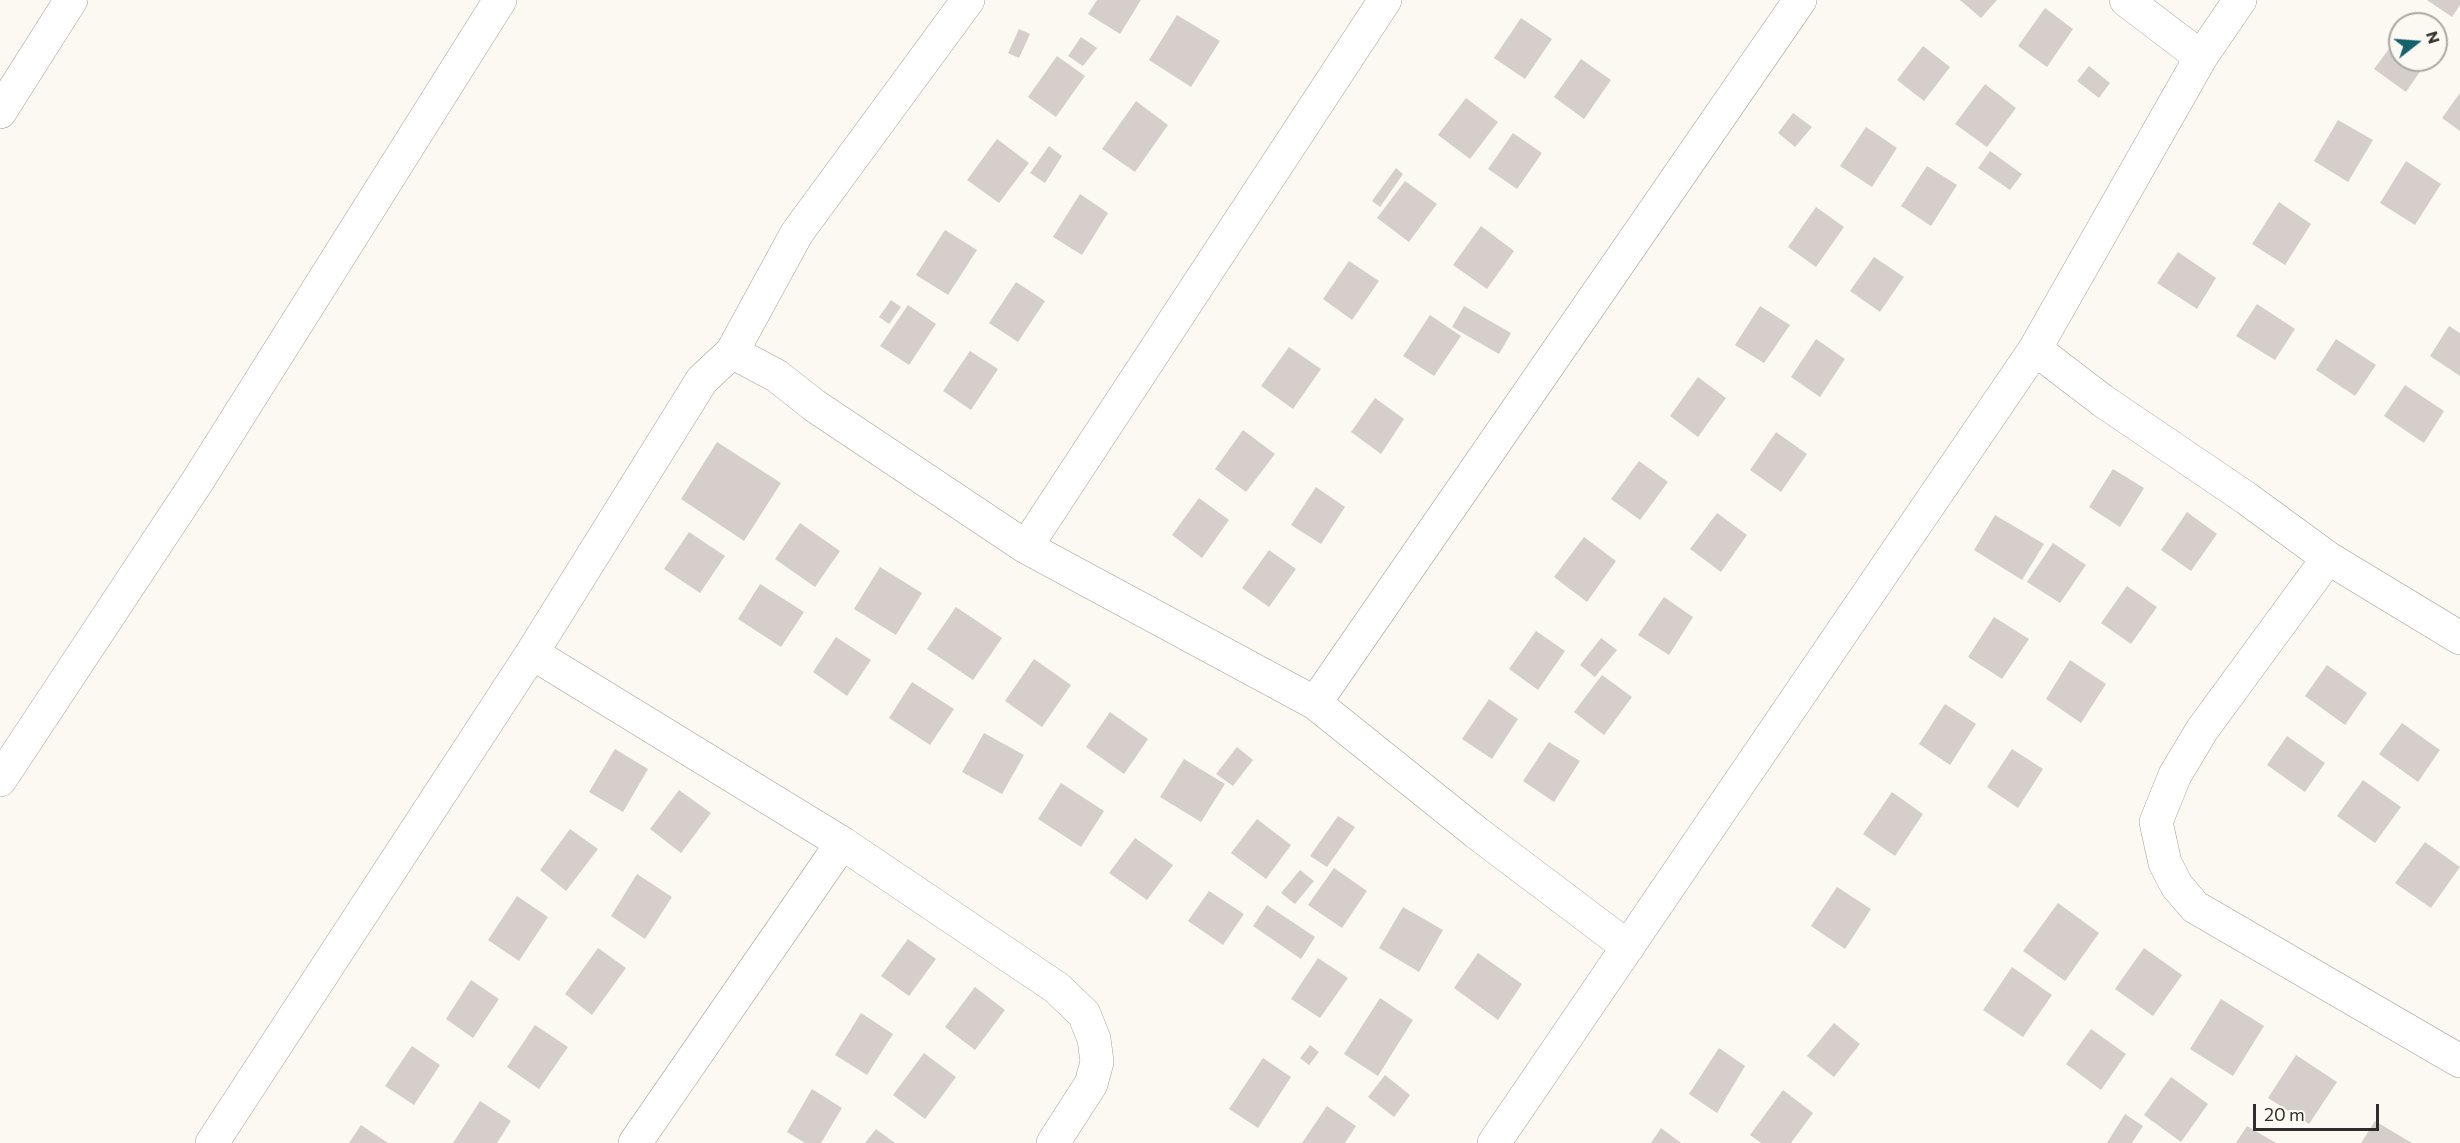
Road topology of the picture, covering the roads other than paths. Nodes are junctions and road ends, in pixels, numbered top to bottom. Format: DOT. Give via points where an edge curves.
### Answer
graph roads {
  1 [pos="71,0"];
  2 [pos="500,0"];
  3 [pos="968,0"];
  4 [pos="1385,0"];
  5 [pos="1800,0"];
  6 [pos="2126,0"];
  7 [pos="2240,0"];
  8 [pos="2201,57"];
  9 [pos="0,112"];
  10 [pos="2035,350"];
  11 [pos="732,352"];
  12 [pos="1026,547"];
  13 [pos="2328,558"];
  14 [pos="2460,638"];
  15 [pos="532,654"];
  16 [pos="1315,703"];
  17 [pos="0,780"];
  18 [pos="842,843"];
  19 [pos="1629,946"];
  20 [pos="2460,1061"];
  21 [pos="212,1143"];
  22 [pos="635,1143"];
  23 [pos="1053,1143"];
  24 [pos="1494,1143"];
  1 -- 9 [label="street"];
  2 -- 17 [label="street" via="198,482"];
  3 -- 11 [label="street" via="797,233"];
  4 -- 12 [label="street"];
  5 -- 16 [label="street"];
  6 -- 8 [label="street"];
  7 -- 8 [label="street"];
  8 -- 10 [label="street"];
  10 -- 13 [label="street"];
  10 -- 19 [label="street"];
  11 -- 12 [label="street" via="777,376"];
  11 -- 15 [label="street" via="702,380"];
  12 -- 16 [label="street"];
  13 -- 14 [label="street"];
  13 -- 20 [label="street" via="2202,730 2175,775 2156,822 2165,863 2177,886 2195,907"];
  15 -- 18 [label="street"];
  15 -- 21 [label="street"];
  16 -- 19 [label="street" via="1477,833"];
  18 -- 22 [label="street"];
  18 -- 23 [label="street" via="1057,988 1084,1014 1094,1039 1097,1062 1091,1084"];
  19 -- 24 [label="street"];
}
